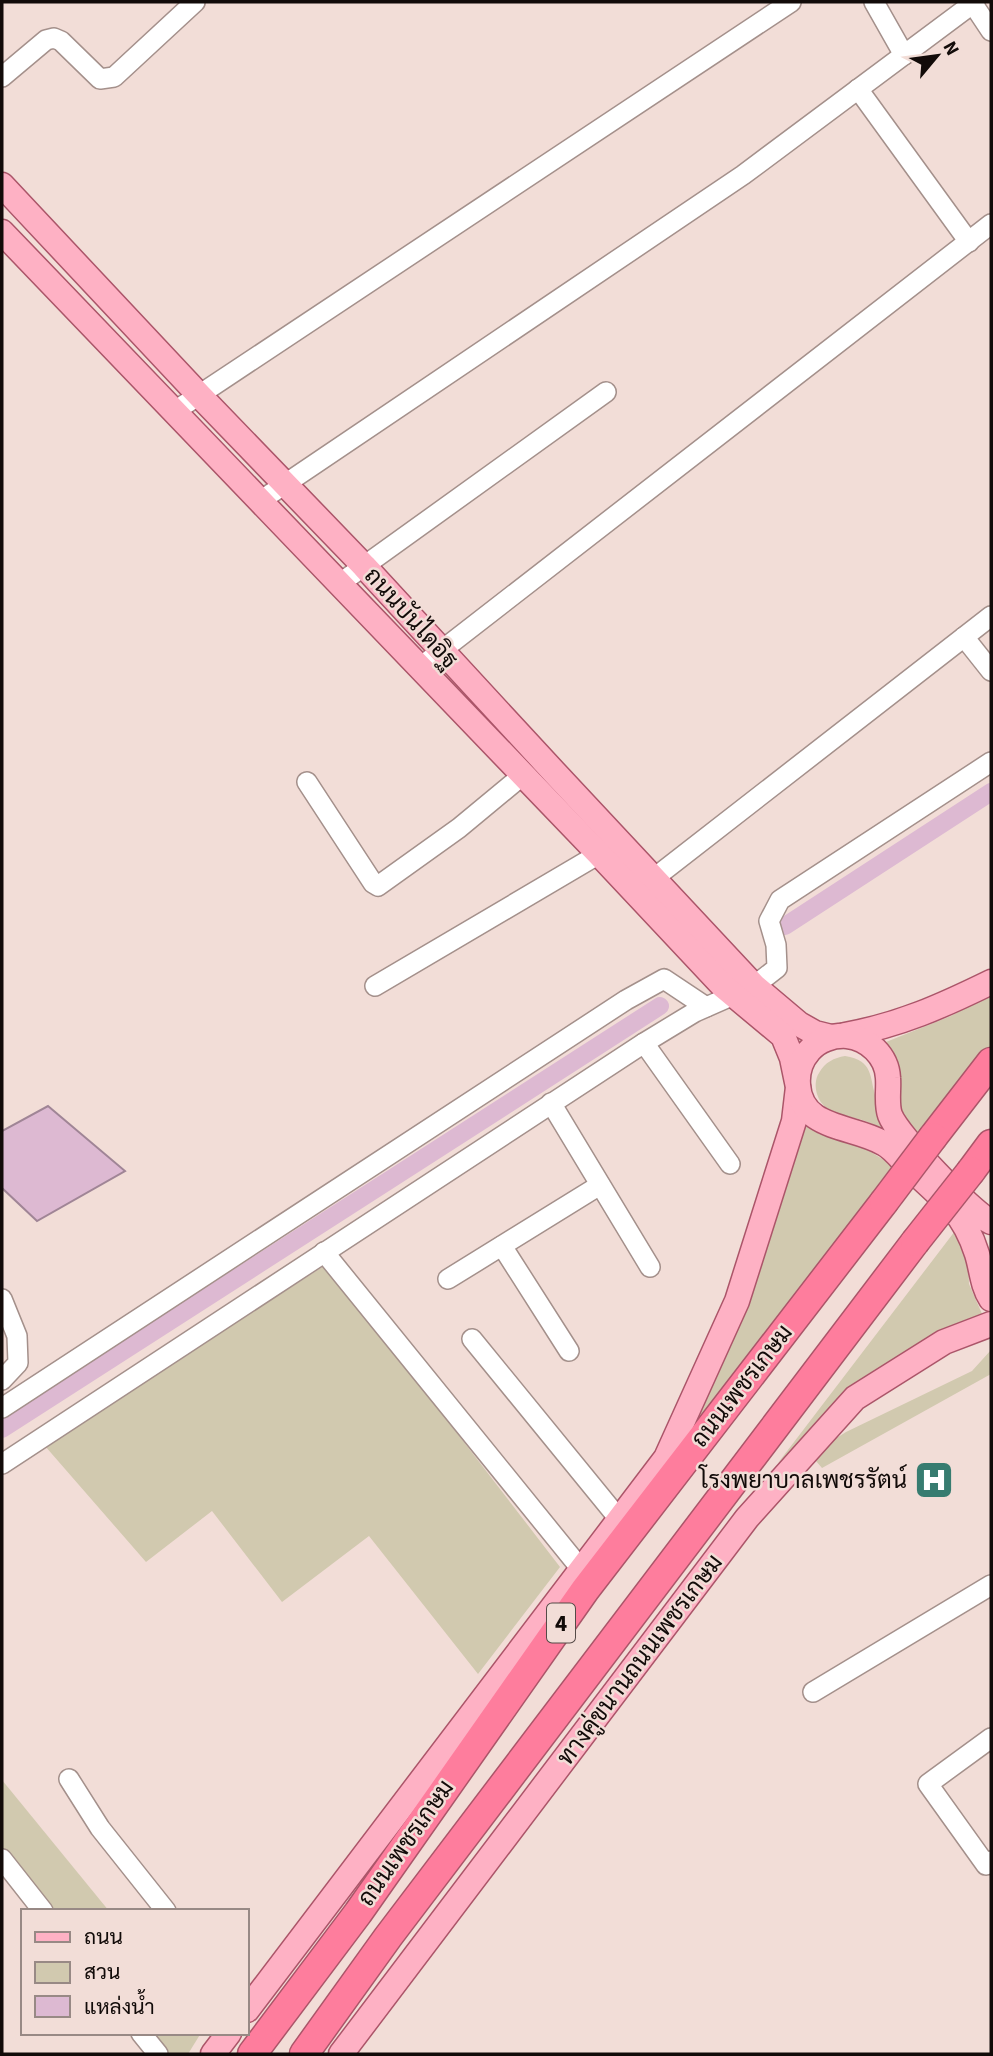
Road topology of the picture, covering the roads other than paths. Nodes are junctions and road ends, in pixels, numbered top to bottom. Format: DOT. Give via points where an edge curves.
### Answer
graph roads {
  1 [pos="195,2"];
  2 [pos="791,2"];
  3 [pos="874,2"];
  4 [pos="974,3"];
  5 [pos="991,31"];
  6 [pos="904,55"];
  7 [pos="2,77"];
  8 [pos="858,89"];
  9 [pos="2,184"];
  10 [pos="991,225"];
  11 [pos="4,237"];
  12 [pos="969,242"];
  13 [pos="606,392"];
  14 [pos="199,395"];
  15 [pos="175,411"];
  16 [pos="286,483"];
  17 [pos="260,501"];
  18 [pos="365,566"];
  19 [pos="340,584"];
  20 [pos="991,616"];
  21 [pos="964,636"];
  22 [pos="441,650"];
  23 [pos="419,668"];
  24 [pos="991,671"];
  25 [pos="991,762"];
  26 [pos="523,775"];
  27 [pos="307,782"];
  28 [pos="599,854"];
  29 [pos="653,878"];
  30 [pos="634,894"];
  31 [pos="991,982"];
  32 [pos="375,986"];
  33 [pos="744,990"];
  34 [pos="706,1007"];
  35 [pos="836,1037"];
  36 [pos="644,1043"];
  37 [pos="991,1062"];
  38 [pos="797,1087"];
  39 [pos="551,1103"];
  40 [pos="991,1144"];
  41 [pos="730,1164"];
  42 [pos="600,1185"];
  43 [pos="991,1222"];
  44 [pos="502,1246"];
  45 [pos="324,1252"];
  46 [pos="650,1267"];
  47 [pos="449,1279"];
  48 [pos="2,1299"];
  49 [pos="991,1299"];
  50 [pos="991,1324"];
  51 [pos="472,1339"];
  52 [pos="569,1351"];
  53 [pos="2,1380"];
  54 [pos="2,1409"];
  55 [pos="2,1464"];
  56 [pos="619,1519"];
  57 [pos="581,1569"];
  58 [pos="991,1585"];
  59 [pos="813,1692"];
  60 [pos="991,1738"];
  61 [pos="69,1779"];
  62 [pos="2,1859"];
  63 [pos="991,1861"];
  64 [pos="41,1909"];
  65 [pos="164,1909"];
  66 [pos="248,2005"];
  67 [pos="143,2035"];
  68 [pos="227,2035"];
  69 [pos="158,2054"];
  70 [pos="213,2054"];
  71 [pos="252,2054"];
  72 [pos="304,2054"];
  73 [pos="341,2054"];
  1 -- 7 [label="street" via="114,77 100,79 54,37"];
  2 -- 14 [label="street"];
  3 -- 6 [label="street"];
  4 -- 5 [label="street"];
  4 -- 6 [label="street"];
  6 -- 8 [label="street"];
  8 -- 12 [label="street"];
  8 -- 16 [label="street" via="743,175"];
  9 -- 14 [label="main road, ถนนบันไดอิฐ"];
  10 -- 12 [label="street"];
  11 -- 15 [label="main road, ถนนบันไดอิฐ"];
  12 -- 22 [label="street"];
  13 -- 18 [label="street"];
  14 -- 15 [label="street"];
  14 -- 16 [label="main road, ถนนบันไดอิฐ"];
  15 -- 17 [label="main road, ถนนบันไดอิฐ"];
  16 -- 17 [label="street"];
  16 -- 18 [label="main road, ถนนบันไดอิฐ"];
  17 -- 19 [label="main road, ถนนบันไดอิฐ"];
  18 -- 19 [label="street"];
  18 -- 22 [label="main road, ถนนบันไดอิฐ"];
  19 -- 23 [label="main road, ถนนบันไดอิฐ"];
  20 -- 21 [label="street"];
  21 -- 24 [label="street"];
  21 -- 29 [label="street"];
  22 -- 23 [label="street"];
  22 -- 29 [label="main road, ถนนบันไดอิฐ"];
  23 -- 26 [label="main road, ถนนบันไดอิฐ"];
  25 -- 33 [label="street" via="780,900 769,921 778,968"];
  26 -- 27 [label="street" via="378,886"];
  26 -- 28 [label="main road, ถนนบันไดอิฐ"];
  28 -- 30 [label="main road, ถนนบันไดอิฐ"];
  28 -- 32 [label="street"];
  29 -- 30 [label="street"];
  29 -- 33 [label="main road, ถนนบันไดอิฐ"];
  30 -- 33 [label="main road, ถนนบันไดอิฐ"];
  31 -- 35 [label="main road" via="929,1012"];
  33 -- 34 [label="street"];
  33 -- 35 [label="main road, ถนนบันไดอิฐ" via="815,1033"];
  33 -- 38 [label="main road, ถนนบันไดอิฐ" via="783,1036"];
  34 -- 36 [label="street"];
  34 -- 54 [label="street" via="664,979 654,984"];
  35 -- 38 [label="main road" via="810,1050 802,1062"];
  35 -- 43 [label="main road, ถนนบันไดอิฐ" via="854,1037 878,1052 886,1065 890,1114 901,1134"];
  36 -- 39 [label="street"];
  36 -- 41 [label="street"];
  37 -- 71 [label="highway, ถนนเพชรเกษม / 4, bridge" via="584,1590 358,1913"];
  38 -- 49 [label="main road" via="815,1118 886,1144 954,1210 977,1254"];
  38 -- 56 [label="main road, 4" via="794,1121 737,1301 666,1458"];
  39 -- 42 [label="street"];
  39 -- 45 [label="street"];
  40 -- 72 [label="highway, ถนนเพชรเกษม / 4, bridge"];
  42 -- 44 [label="street"];
  42 -- 46 [label="street"];
  44 -- 47 [label="street"];
  44 -- 52 [label="street"];
  45 -- 55 [label="street"];
  45 -- 57 [label="street"];
  48 -- 53 [label="street" via="17,1336 18,1363"];
  50 -- 73 [label="main road, ทางคู่ขนานถนนเพชรเกษม" via="944,1342 855,1398 747,1518"];
  51 -- 56 [label="street"];
  56 -- 57 [label="main road, 4"];
  57 -- 66 [label="main road, 4"];
  58 -- 59 [label="street"];
  60 -- 63 [label="street" via="928,1784 986,1865"];
  61 -- 65 [label="street" via="100,1828"];
  62 -- 64 [label="street"];
  67 -- 69 [label="street"];
  68 -- 70 [label="main road"];
}
